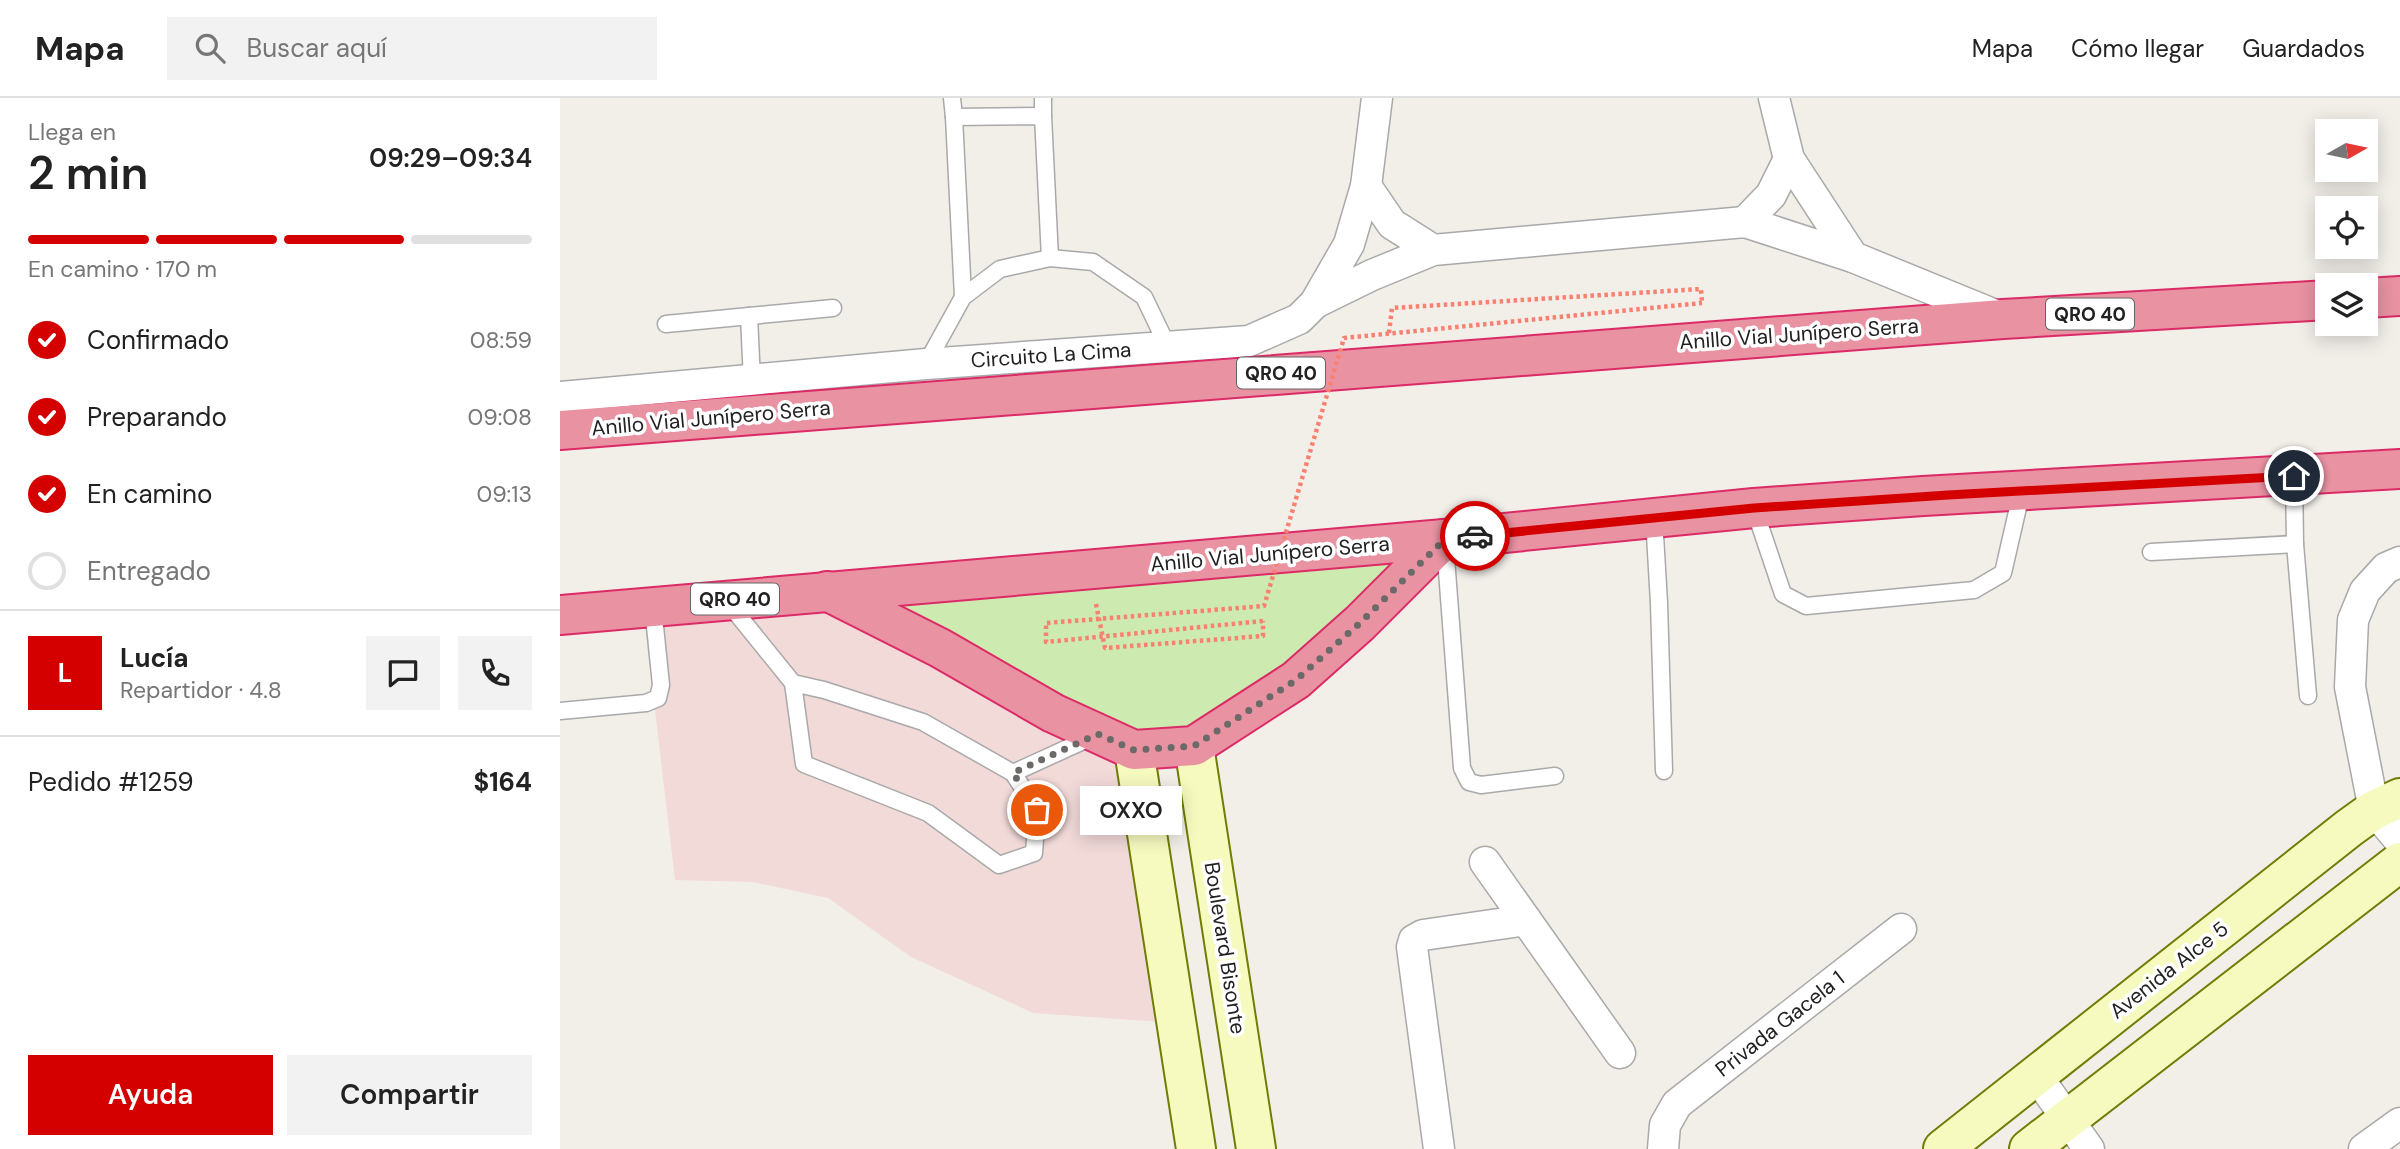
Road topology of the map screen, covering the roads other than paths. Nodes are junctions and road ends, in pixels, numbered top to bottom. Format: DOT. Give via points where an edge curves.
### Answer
graph roads {
  1 [pos="952,98"];
  2 [pos="1043,98"];
  3 [pos="1377,98"];
  4 [pos="1774,98"];
  5 [pos="1043,116"];
  6 [pos="954,117"];
  7 [pos="1789,159"];
  8 [pos="1366,186"];
  9 [pos="1745,222"];
  10 [pos="1433,250"];
  11 [pos="1853,257"];
  12 [pos="1051,258"];
  13 [pos="2400,296"];
  14 [pos="963,297"];
  15 [pos="2378,297"];
  16 [pos="2315,301"];
  17 [pos="1315,303"];
  18 [pos="833,309"];
  19 [pos="2176,309"];
  20 [pos="2315,313"];
  21 [pos="2378,314"];
  22 [pos="2400,315"];
  23 [pos="749,316"];
  24 [pos="2003,319"];
  25 [pos="666,324"];
  26 [pos="1168,347"];
  27 [pos="926,364"];
  28 [pos="752,381"];
  29 [pos="560,397"];
  30 [pos="560,430"];
  31 [pos="2400,445"];
  32 [pos="2400,469"];
  33 [pos="2294,476"];
  34 [pos="2112,485"];
  35 [pos="2022,490"];
  36 [pos="1754,508"];
  37 [pos="1654,518"];
  38 [pos="1444,540"];
  39 [pos="2295,544"];
  40 [pos="2151,552"];
  41 [pos="2400,562"];
  42 [pos="827,591"];
  43 [pos="726,600"];
  44 [pos="653,607"];
  45 [pos="560,615"];
  46 [pos="793,683"];
  47 [pos="2308,696"];
  48 [pos="560,711"];
  49 [pos="1098,734"];
  50 [pos="1194,746"];
  51 [pos="1134,750"];
  52 [pos="1664,771"];
  53 [pos="1013,773"];
  54 [pos="1555,776"];
  55 [pos="2387,804"];
  56 [pos="2400,841"];
  57 [pos="1485,862"];
  58 [pos="2400,862"];
  59 [pos="1526,920"];
  60 [pos="1901,929"];
  61 [pos="1224,943"];
  62 [pos="1167,956"];
  63 [pos="1620,1053"];
  64 [pos="2036,1075"];
  65 [pos="2066,1119"];
  66 [pos="2400,1123"];
  67 [pos="1664,1137"];
  68 [pos="1196,1149"];
  69 [pos="1256,1149"];
  70 [pos="1439,1149"];
  71 [pos="1943,1149"];
  72 [pos="2029,1149"];
  73 [pos="2089,1149"];
  74 [pos="2364,1149"];
  1 -- 6 [label="lane"];
  2 -- 5 [label="lane"];
  3 -- 8 [label="street, Circuito La Cima"];
  4 -- 7 [label="street"];
  5 -- 6 [label="lane"];
  5 -- 12 [label="lane"];
  6 -- 14 [label="lane"];
  7 -- 9 [label="street" via="1772,195"];
  7 -- 11 [label="street"];
  8 -- 10 [label="street" via="1392,224"];
  8 -- 17 [label="street, Circuito La Cima" via="1349,244"];
  9 -- 10 [label="street"];
  9 -- 11 [label="street"];
  10 -- 17 [label="street"];
  11 -- 24 [label="street"];
  12 -- 14 [label="lane" via="1000,269"];
  12 -- 26 [label="lane" via="1093,262 1144,297"];
  13 -- 15 [label="highway"];
  14 -- 27 [label="lane"];
  16 -- 19 [label="highway, Anillo Vial Junípero Serra / QRO 40"];
  17 -- 26 [label="street, Circuito La Cima" via="1299,318 1249,341"];
  18 -- 23 [label="lane"];
  19 -- 20 [label="highway"];
  19 -- 24 [label="highway, Anillo Vial Junípero Serra / QRO 40"];
  21 -- 22 [label="highway"];
  23 -- 25 [label="lane"];
  23 -- 28 [label="lane"];
  24 -- 30 [label="highway, Anillo Vial Junípero Serra / QRO 40"];
  26 -- 27 [label="street, Circuito La Cima"];
  27 -- 28 [label="street, Circuito La Cima"];
  28 -- 29 [label="street, Circuito La Cima"];
  31 -- 34 [label="highway"];
  32 -- 33 [label="highway, Anillo Vial Junípero Serra / QRO 40"];
  33 -- 34 [label="highway, Anillo Vial Junípero Serra / QRO 40"];
  33 -- 39 [label="lane"];
  34 -- 35 [label="highway, Anillo Vial Junípero Serra / QRO 40"];
  35 -- 36 [label="highway, Anillo Vial Junípero Serra / QRO 40"];
  35 -- 36 [label="lane" via="2003,573 1974,590 1806,606 1783,594"];
  36 -- 37 [label="highway, Anillo Vial Junípero Serra / QRO 40"];
  37 -- 38 [label="highway, Anillo Vial Junípero Serra / QRO 40"];
  37 -- 52 [label="lane"];
  38 -- 42 [label="highway, Anillo Vial Junípero Serra / QRO 40"];
  38 -- 50 [label="highway" via="1296,680"];
  38 -- 54 [label="lane" via="1462,768 1469,782 1481,785"];
  39 -- 40 [label="lane"];
  39 -- 47 [label="lane"];
  41 -- 55 [label="street" via="2386,568 2365,591 2353,620 2350,687"];
  42 -- 43 [label="highway, Anillo Vial Junípero Serra / QRO 40"];
  42 -- 49 [label="highway"];
  43 -- 44 [label="highway, Anillo Vial Junípero Serra / QRO 40"];
  43 -- 46 [label="lane"];
  44 -- 45 [label="highway, Anillo Vial Junípero Serra / QRO 40"];
  44 -- 48 [label="lane" via="661,685 658,698"];
  46 -- 53 [label="lane" via="923,722"];
  46 -- 53 [label="lane" via="804,764 929,813 999,865 1034,853 1037,810"];
  49 -- 51 [label="highway"];
  49 -- 53 [label="lane"];
  50 -- 51 [label="highway"];
  50 -- 61 [label="street, Boulevard Bisonte"];
  51 -- 62 [label="street"];
  55 -- 56 [label="street"];
  55 -- 64 [label="street, Avenida Alce 5"];
  57 -- 59 [label="street"];
  58 -- 65 [label="street"];
  59 -- 63 [label="street"];
  59 -- 70 [label="street" via="1414,940"];
  60 -- 67 [label="street, Privada Gacela 1" via="1677,1104"];
  61 -- 62 [label="street"];
  61 -- 69 [label="street, Boulevard Bisonte"];
  62 -- 68 [label="street"];
  64 -- 65 [label="street"];
  64 -- 71 [label="street, Avenida Alce 5"];
  65 -- 72 [label="street"];
  65 -- 73 [label="street"];
  66 -- 74 [label="street"];
}
